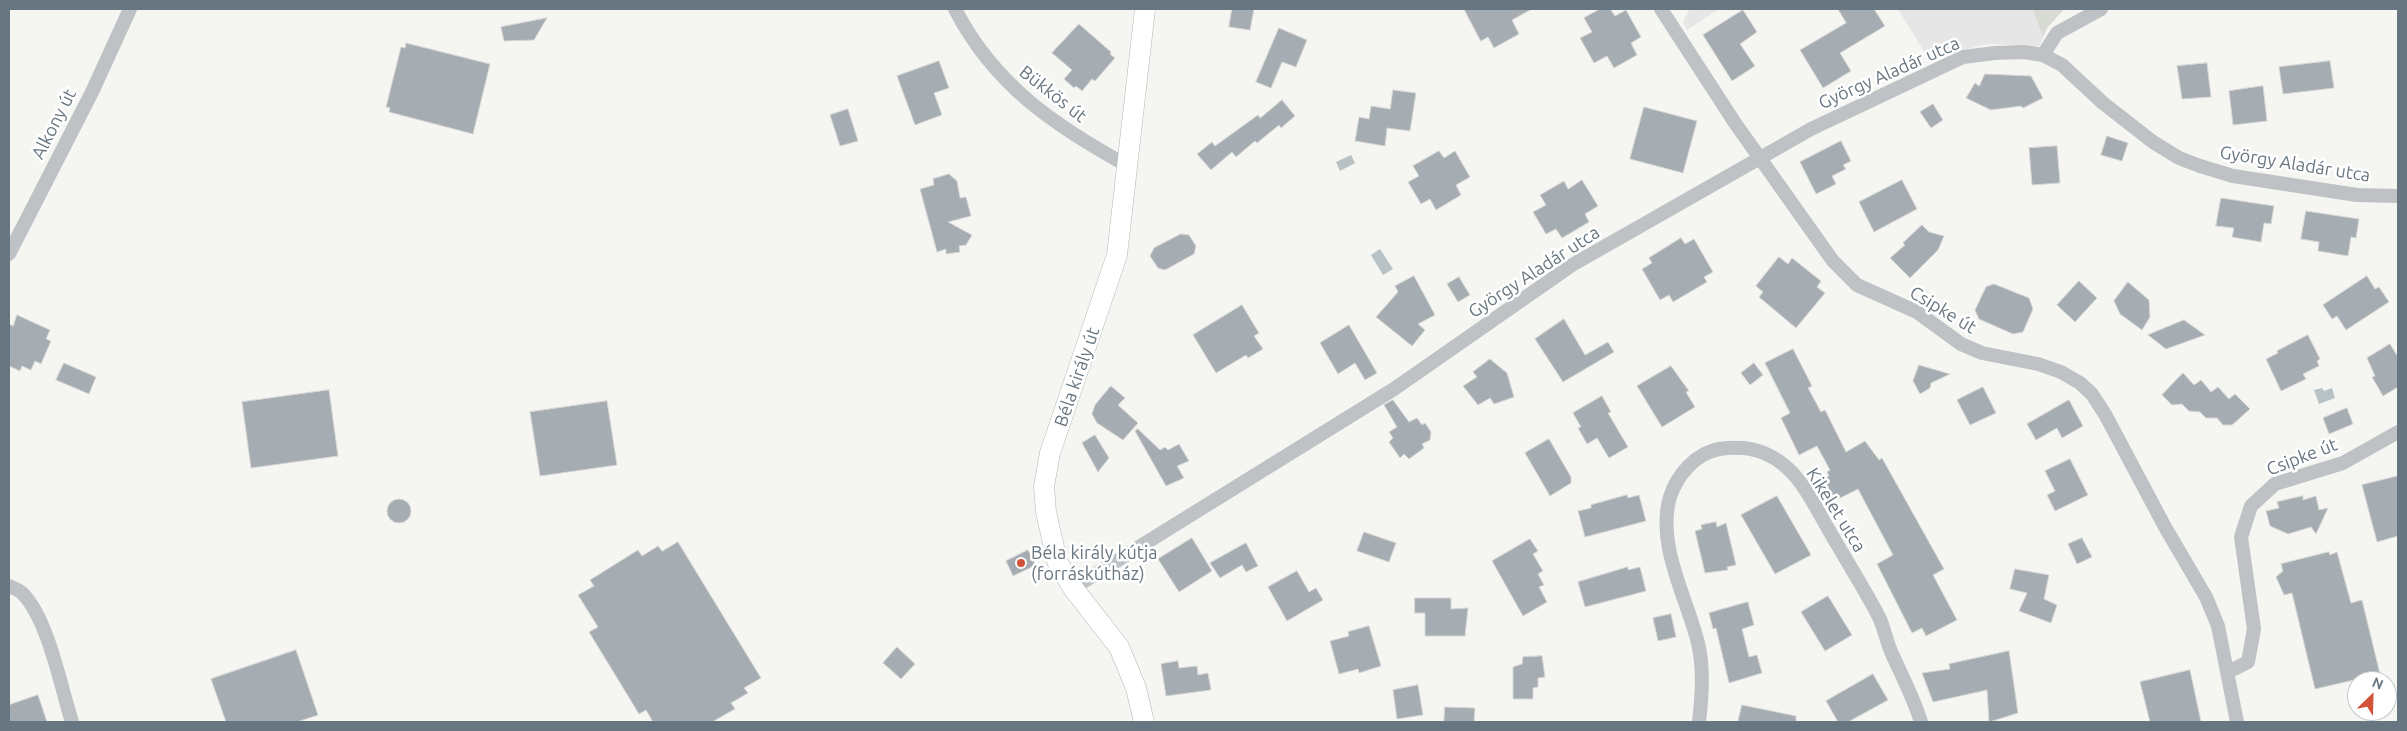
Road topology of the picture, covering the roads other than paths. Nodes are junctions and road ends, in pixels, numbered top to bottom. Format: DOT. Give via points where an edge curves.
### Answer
graph roads {
  1 [pos="130,9"];
  2 [pos="955,9"];
  3 [pos="1145,9"];
  4 [pos="1661,9"];
  5 [pos="2101,9"];
  6 [pos="2043,55"];
  7 [pos="1761,159"];
  8 [pos="1128,166"];
  9 [pos="2398,196"];
  10 [pos="9,254"];
  11 [pos="2398,432"];
  12 [pos="9,586"];
  13 [pos="1073,588"];
  14 [pos="2228,672"];
  15 [pos="72,722"];
  16 [pos="1144,722"];
  17 [pos="1699,722"];
  18 [pos="1921,722"];
  19 [pos="2237,722"];
  1 -- 10 [label="street, Alkony út" via="92,92"];
  2 -- 8 [label="street, Bükkös út" via="970,36 1013,89 1082,141"];
  3 -- 8 [label="street, Béla király út"];
  4 -- 7 [label="street, Csipke út"];
  5 -- 6 [label="street" via="2057,33"];
  6 -- 7 [label="street, György Aladár utca" via="1994,52 1963,57 1811,129"];
  6 -- 9 [label="street, György Aladár utca" via="2062,65 2103,103 2179,158 2233,176 2357,195"];
  7 -- 13 [label="street, György Aladár utca" via="1572,265 1394,389"];
  7 -- 14 [label="street, Csipke út" via="1833,261 1857,284 1917,312 1961,344 1982,353 2061,372 2092,394 2206,597 2218,626"];
  8 -- 13 [label="street, Béla király út" via="1118,255 1050,454 1044,486 1057,561"];
  11 -- 14 [label="street, Csipke út" via="2343,463 2275,484 2251,506 2241,537 2254,629 2248,662"];
  12 -- 15 [label="street" via="22,593 35,612"];
  13 -- 16 [label="street, Béla király út" via="1119,647 1136,688"];
  14 -- 19 [label="street, Csipke út"];
  17 -- 18 [label="street, Kikelet utca" via="1702,697 1698,644 1676,574 1666,518 1671,496 1682,475 1697,458 1713,450 1732,447 1769,454 1800,483 1880,618 1892,656 1904,676"];
}
